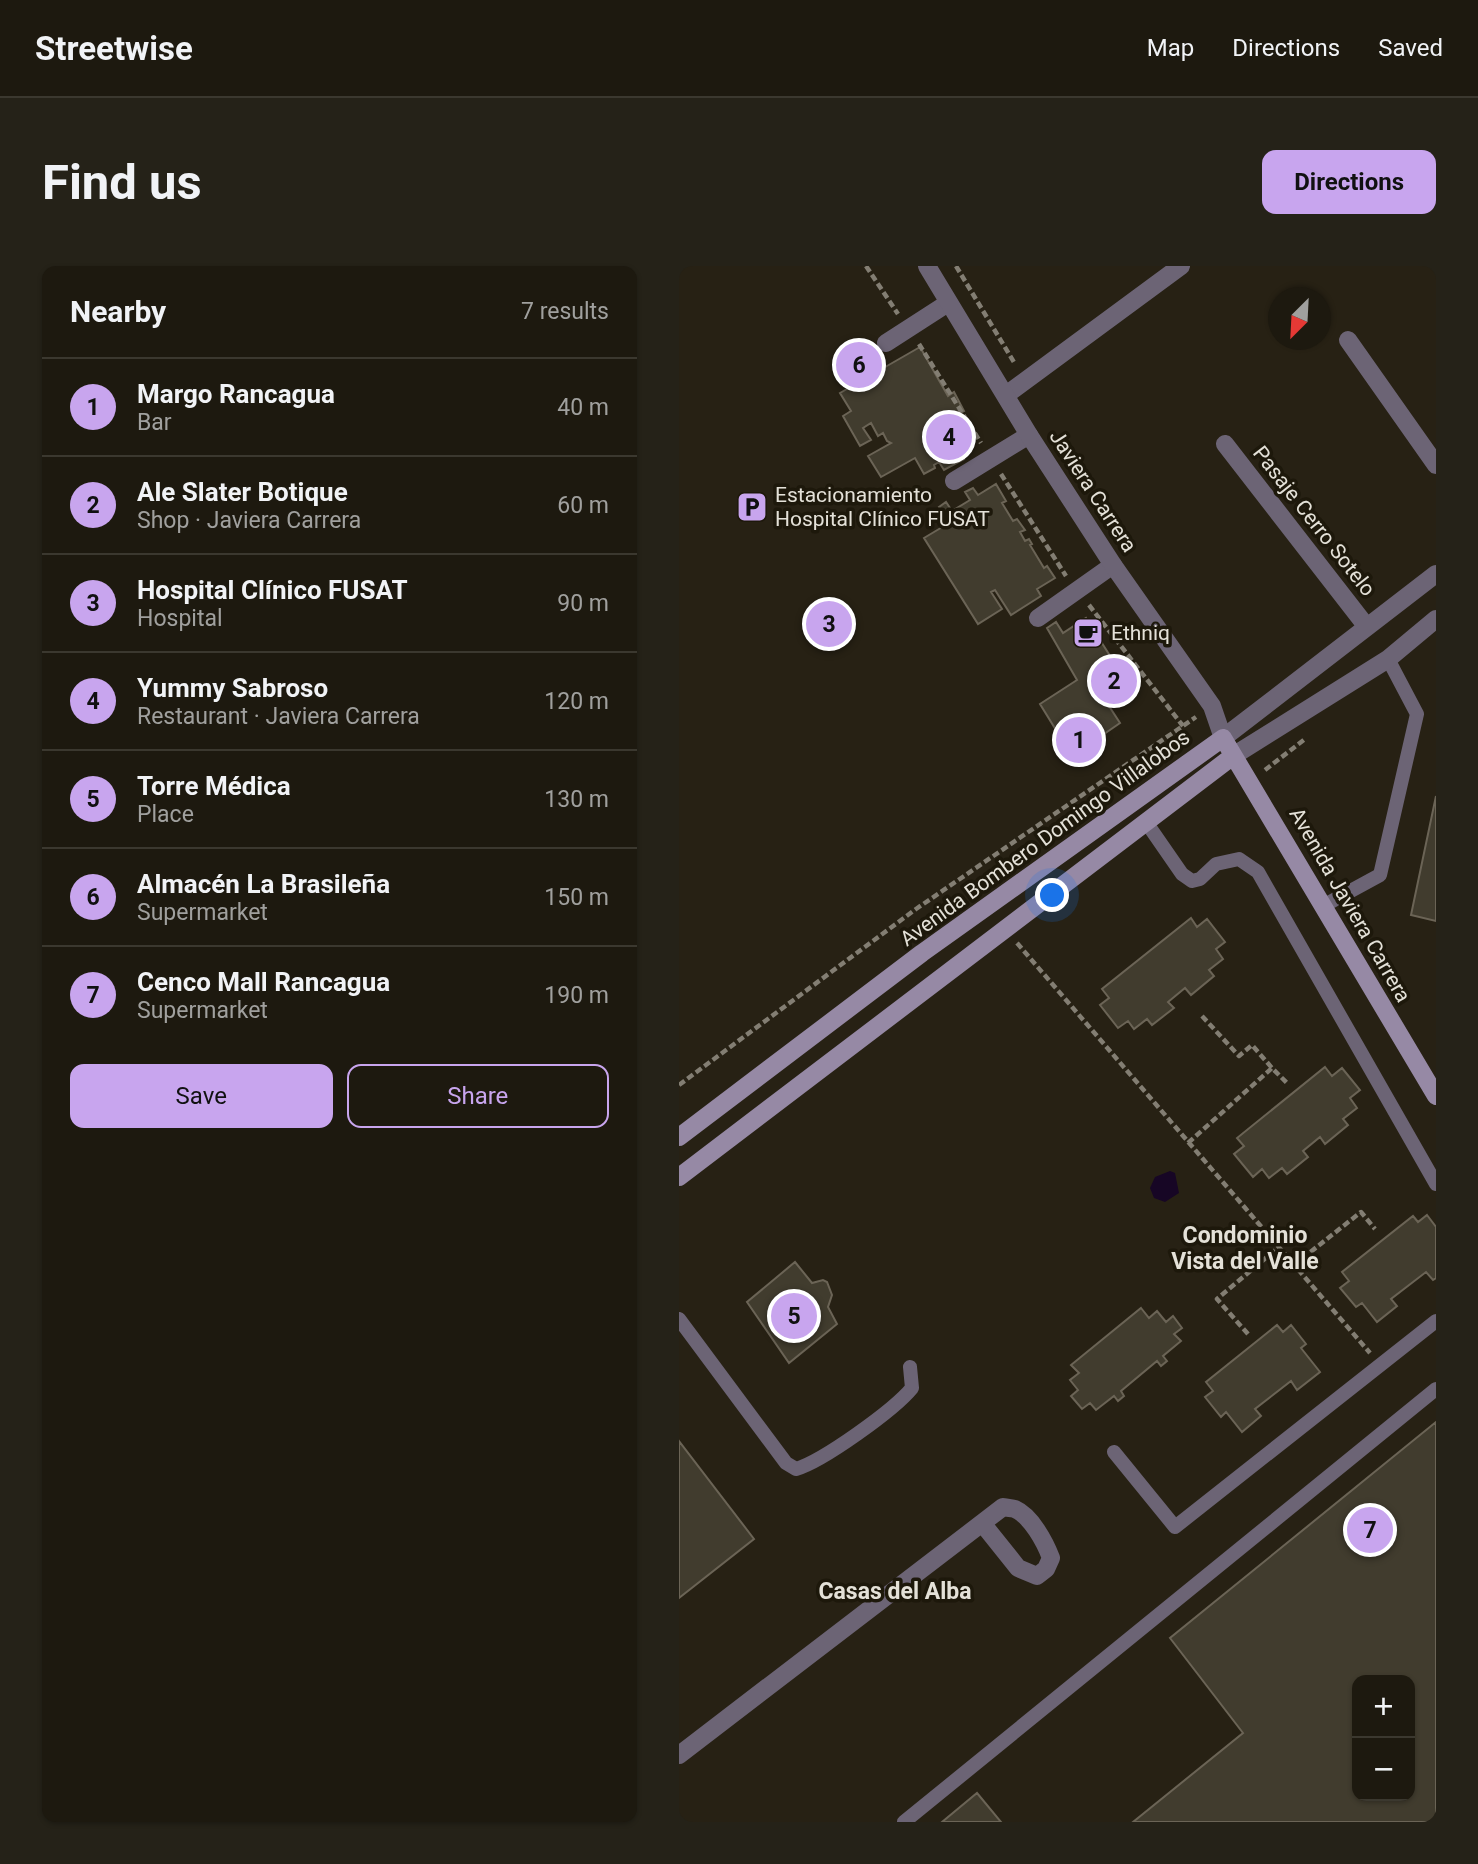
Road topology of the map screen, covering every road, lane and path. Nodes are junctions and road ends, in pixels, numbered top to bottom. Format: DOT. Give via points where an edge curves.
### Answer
graph roads {
  1 [pos="866,266"];
  2 [pos="927,266"];
  3 [pos="956,266"];
  4 [pos="1181,266"];
  5 [pos="949,303"];
  6 [pos="909,328"];
  7 [pos="1348,340"];
  8 [pos="886,343"];
  9 [pos="1025,381"];
  10 [pos="1006,395"];
  11 [pos="1028,435"];
  12 [pos="1225,444"];
  13 [pos="984,448"];
  14 [pos="1436,465"];
  15 [pos="999,471"];
  16 [pos="954,481"];
  17 [pos="1113,565"];
  18 [pos="1436,573"];
  19 [pos="1073,584"];
  20 [pos="1081,595"];
  21 [pos="1038,618"];
  22 [pos="1436,620"];
  23 [pos="1367,627"];
  24 [pos="1388,659"];
  25 [pos="1212,705"];
  26 [pos="1183,726"];
  27 [pos="1223,738"];
  28 [pos="1233,756"];
  29 [pos="1146,822"];
  30 [pos="1322,906"];
  31 [pos="1005,929"];
  32 [pos="1202,1017"];
  33 [pos="782,1060"];
  34 [pos="1272,1068"];
  35 [pos="1287,1083"];
  36 [pos="679,1085"];
  37 [pos="801,1085"];
  38 [pos="1436,1096"];
  39 [pos="679,1137"];
  40 [pos="1188,1143"];
  41 [pos="679,1177"];
  42 [pos="1436,1184"];
  43 [pos="1375,1229"];
  44 [pos="1279,1247"];
  45 [pos="1294,1265"];
  46 [pos="679,1319"];
  47 [pos="1436,1321"];
  48 [pos="1248,1334"];
  49 [pos="1380,1364"];
  50 [pos="910,1367"];
  51 [pos="1436,1389"];
  52 [pos="1114,1452"];
  53 [pos="982,1523"];
  54 [pos="679,1755"];
  55 [pos="904,1822"];
  1 -- 6 [label="path"];
  2 -- 5 [label="street, Javiera Carrera"];
  3 -- 9 [label="path"];
  4 -- 9 [label="street"];
  5 -- 6 [label="street"];
  5 -- 10 [label="street, Javiera Carrera"];
  6 -- 8 [label="street"];
  6 -- 13 [label="path"];
  7 -- 14 [label="street"];
  9 -- 10 [label="street"];
  10 -- 11 [label="street, Javiera Carrera"];
  11 -- 16 [label="street"];
  11 -- 17 [label="street, Javiera Carrera"];
  12 -- 23 [label="street, Pasaje Cerro Sotelo"];
  15 -- 19 [label="path"];
  17 -- 21 [label="street"];
  17 -- 25 [label="street, Javiera Carrera"];
  18 -- 23 [label="street, Avenida Bombero Domingo Villalobos"];
  20 -- 26 [label="path"];
  22 -- 24 [label="street"];
  23 -- 27 [label="street, Avenida Bombero Domingo Villalobos"];
  24 -- 28 [label="street"];
  24 -- 30 [label="lane" via="1417,714 1380,875"];
  25 -- 26 [label="path"];
  25 -- 27 [label="street, Javiera Carrera"];
  26 -- 36 [label="path" via="916,909"];
  27 -- 28 [label="main road, Avenida Javiera Carrera"];
  27 -- 33 [label="main road, Avenida Bombero Domingo Villalobos" via="922,953"];
  28 -- 29 [label="main road"];
  28 -- 30 [label="main road, Avenida Javiera Carrera"];
  29 -- 31 [label="main road"];
  29 -- 42 [label="lane" via="1182,874 1192,881 1216,864 1239,859 1258,872"];
  30 -- 38 [label="main road, Avenida Javiera Carrera"];
  31 -- 37 [label="main road"];
  31 -- 40 [label="path"];
  32 -- 34 [label="path" via="1239,1056 1252,1045"];
  33 -- 37 [label="main road"];
  33 -- 39 [label="main road, Avenida Bombero Domingo Villalobos"];
  34 -- 35 [label="path"];
  34 -- 40 [label="path"];
  37 -- 41 [label="main road"];
  40 -- 44 [label="path"];
  43 -- 45 [label="path" via="1361,1212"];
  44 -- 45 [label="path"];
  44 -- 48 [label="path" via="1217,1298"];
  45 -- 49 [label="path"];
  46 -- 50 [label="lane" via="786,1463 796,1469 836,1448 902,1400 912,1388"];
  47 -- 49 [label="lane"];
  49 -- 52 [label="lane" via="1175,1527"];
  51 -- 55 [label="lane"];
  53 -- 54 [label="street"];
}
